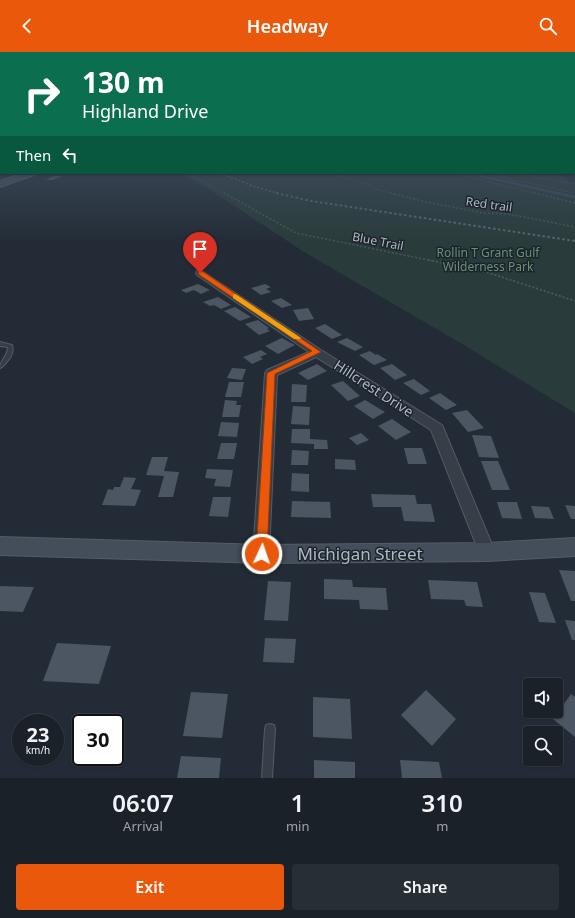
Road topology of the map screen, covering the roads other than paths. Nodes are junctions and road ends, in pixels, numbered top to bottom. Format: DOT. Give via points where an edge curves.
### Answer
graph roads {
  1 [pos="24,175"];
  2 [pos="2,182"];
  3 [pos="200,273"];
  4 [pos="0,344"];
  5 [pos="317,352"];
  6 [pos="0,366"];
  7 [pos="0,546"];
  8 [pos="575,547"];
  9 [pos="487,552"];
  10 [pos="262,554"];
  11 [pos="270,729"];
  12 [pos="267,778"];
  1 -- 2 [label="street"];
  3 -- 5 [label="street, Hillcrest Drive"];
  4 -- 6 [label="lane" via="10,346 11,349"];
  5 -- 9 [label="street, Hillcrest Drive" via="437,428"];
  5 -- 10 [label="street" via="271,373"];
  7 -- 10 [label="street, Michigan Street"];
  8 -- 9 [label="street, Michigan Street"];
  9 -- 10 [label="street, Michigan Street"];
  11 -- 12 [label="lane"];
}
